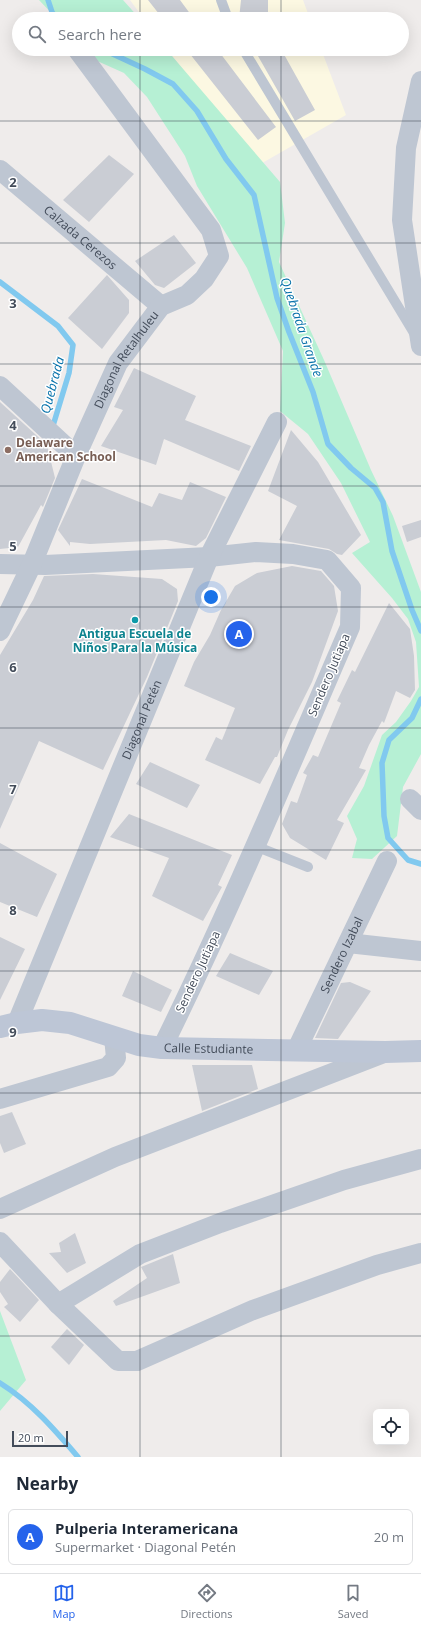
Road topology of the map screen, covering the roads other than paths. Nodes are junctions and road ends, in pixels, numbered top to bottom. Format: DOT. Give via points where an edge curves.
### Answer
graph roads {
  1 [pos="221,0"];
  2 [pos="225,12"];
  3 [pos="82,56"];
  4 [pos="246,56"];
  5 [pos="421,82"];
  6 [pos="414,150"];
  7 [pos="0,170"];
  8 [pos="414,256"];
  9 [pos="161,306"];
  10 [pos="421,345"];
  11 [pos="0,386"];
  12 [pos="277,422"];
  13 [pos="76,456"];
  14 [pos="209,557"];
  15 [pos="0,564"];
  16 [pos="32,564"];
  17 [pos="0,631"];
  18 [pos="255,846"];
  19 [pos="388,861"];
  20 [pos="308,867"];
  21 [pos="348,943"];
  22 [pos="421,951"];
  23 [pos="9,1025"];
  24 [pos="114,1037"];
  25 [pos="162,1048"];
  26 [pos="297,1049"];
  27 [pos="421,1051"];
  28 [pos="386,1052"];
  29 [pos="0,1099"];
  30 [pos="421,1159"];
  31 [pos="0,1209"];
  32 [pos="0,1242"];
  33 [pos="421,1253"];
  34 [pos="58,1304"];
  1 -- 2 [label="lane"];
  3 -- 9 [label="street, Diagonal Retalhuleu" via="211,230 219,256 204,279 187,295"];
  4 -- 10 [label="lane"];
  5 -- 6 [label="street"];
  6 -- 8 [label="street" via="402,220"];
  7 -- 9 [label="street, Calzada Cerezos"];
  8 -- 10 [label="street"];
  9 -- 13 [label="street, Diagonal Retalhuleu" via="118,363"];
  11 -- 13 [label="street"];
  12 -- 14 [label="street, Diagonal Petén"];
  13 -- 16 [label="street, Diagonal Retalhuleu"];
  14 -- 16 [label="street, Sendero Jutiapa"];
  14 -- 18 [label="street, Sendero Jutiapa" via="256,552 293,554 327,560 351,588 350,627"];
  14 -- 23 [label="street, Diagonal Petén"];
  15 -- 16 [label="street, Sendero Jutiapa"];
  16 -- 17 [label="street, Diagonal Retalhuleu"];
  18 -- 20 [label="lane"];
  18 -- 25 [label="street, Sendero Jutiapa"];
  19 -- 21 [label="street, Sendero Izabal"];
  21 -- 22 [label="street"];
  21 -- 26 [label="street, Sendero Izabal"];
  23 -- 24 [label="street, Calle Estudiante" via="42,1020 70,1023"];
  24 -- 25 [label="street, Calle Estudiante" via="139,1045"];
  24 -- 29 [label="street" via="116,1058 108,1067"];
  25 -- 26 [label="street, Calle Estudiante"];
  26 -- 28 [label="street, Calle Estudiante"];
  27 -- 28 [label="street, Calle Estudiante"];
  28 -- 31 [label="street" via="115,1157"];
  30 -- 34 [label="street" via="344,1180 140,1254"];
  32 -- 34 [label="street"];
  33 -- 34 [label="street" via="377,1265 253,1310 137,1361 118,1361"];
}
